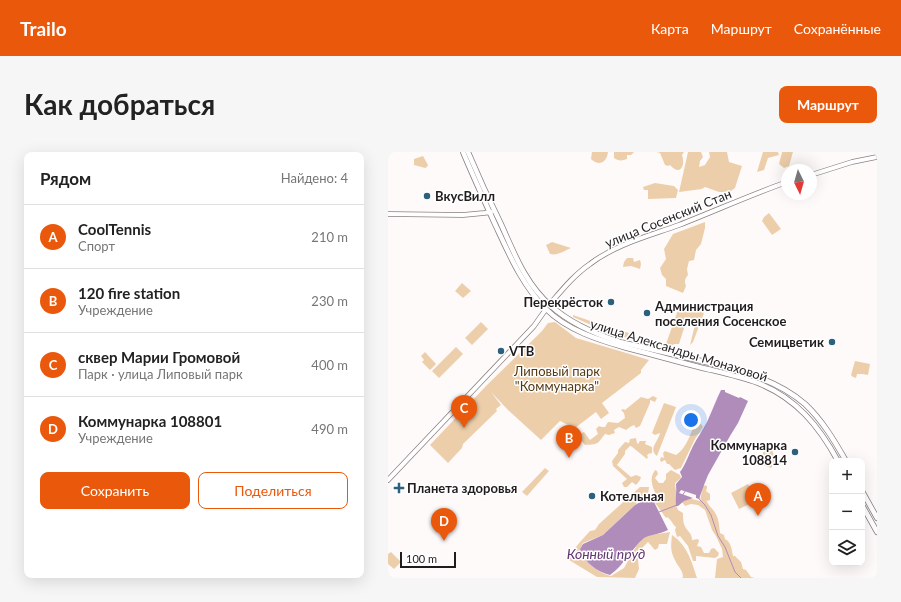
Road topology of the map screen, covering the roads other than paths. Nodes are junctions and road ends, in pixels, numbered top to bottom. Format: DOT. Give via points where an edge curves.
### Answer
graph roads {
  1 [pos="463,152"];
  2 [pos="468,152"];
  3 [pos="877,157"];
  4 [pos="817,173"];
  5 [pos="781,184"];
  6 [pos="492,211"];
  7 [pos="388,214"];
  8 [pos="548,307"];
  9 [pos="836,458"];
  10 [pos="844,458"];
  11 [pos="388,480"];
  12 [pos="864,494"];
  13 [pos="865,510"];
  14 [pos="877,518"];
  15 [pos="877,532"];
  1 -- 6 [label="main road, улица Александры Монаховой"];
  2 -- 6 [label="main road, улица Александры Монаховой"];
  3 -- 4 [label="street"];
  5 -- 8 [label="street, улица Сосенский Стан" via="680,225 622,245 601,256 568,283"];
  6 -- 7 [label="street" via="463,215"];
  6 -- 8 [label="main road, улица Александры Монаховой" via="519,274 530,290"];
  8 -- 9 [label="main road, улица Александры Монаховой" via="566,324 594,337 619,346 746,379 771,389 807,416 824,436"];
  8 -- 10 [label="main road, улица Александры Монаховой" via="590,332 620,342 735,370 774,383 797,398 814,414 829,432"];
  8 -- 11 [label="street, улица Сосенский Стан" via="534,326"];
  12 -- 14 [label="main road"];
  13 -- 15 [label="main road"];
}
